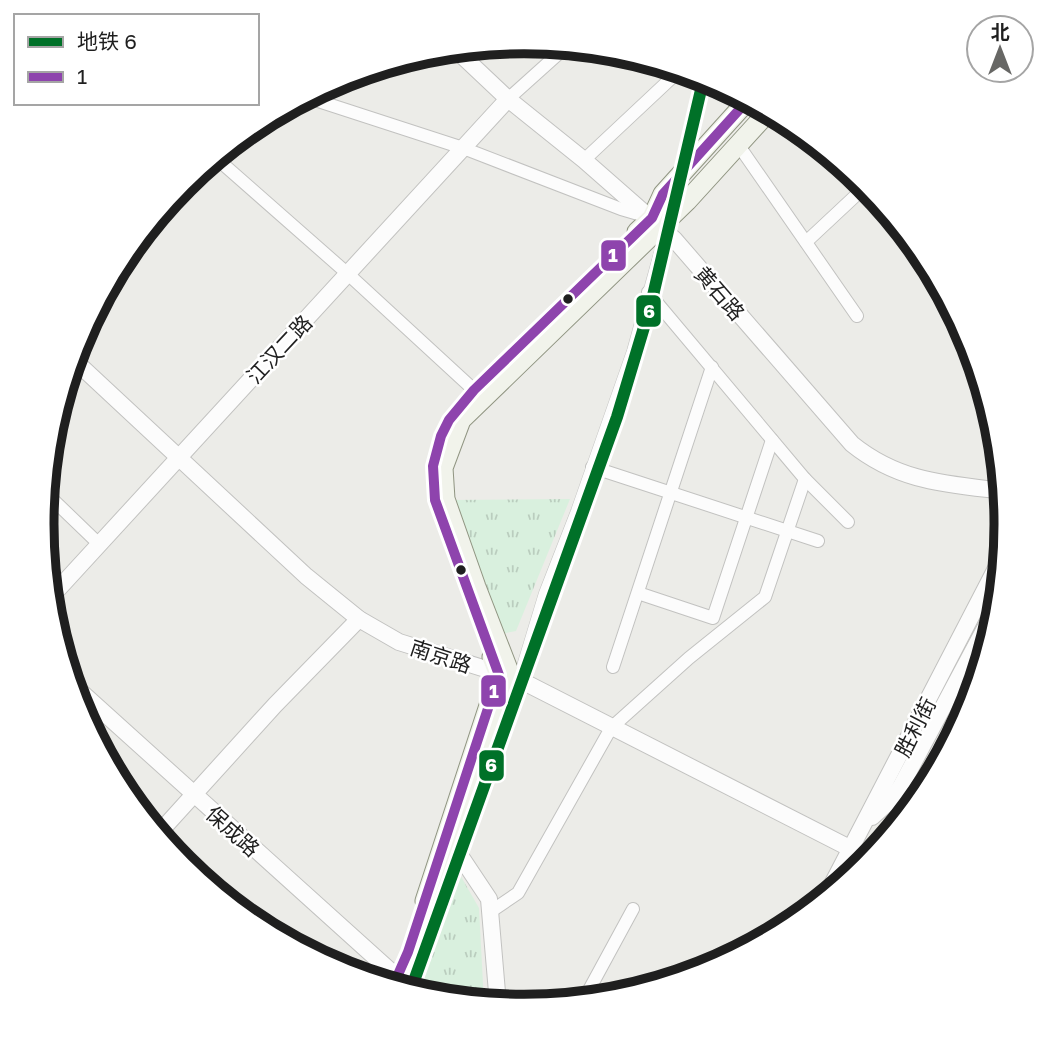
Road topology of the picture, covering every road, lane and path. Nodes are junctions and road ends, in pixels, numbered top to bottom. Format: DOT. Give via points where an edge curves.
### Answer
graph roads {
  1 [pos="557,55"];
  2 [pos="464,58"];
  3 [pos="672,78"];
  4 [pos="508,99"];
  5 [pos="320,102"];
  6 [pos="741,108"];
  7 [pos="762,118"];
  8 [pos="737,143"];
  9 [pos="463,148"];
  10 [pos="584,160"];
  11 [pos="223,164"];
  12 [pos="858,193"];
  13 [pos="662,228"];
  14 [pos="806,242"];
  15 [pos="348,274"];
  16 [pos="648,292"];
  17 [pos="857,316"];
  18 [pos="81,367"];
  19 [pos="712,368"];
  20 [pos="474,390"];
  21 [pos="772,440"];
  22 [pos="179,458"];
  23 [pos="592,467"];
  24 [pos="805,479"];
  25 [pos="994,490"];
  26 [pos="671,491"];
  27 [pos="55,501"];
  28 [pos="747,516"];
  29 [pos="848,522"];
  30 [pos="787,530"];
  31 [pos="818,541"];
  32 [pos="99,544"];
  33 [pos="992,576"];
  34 [pos="58,589"];
  35 [pos="638,593"];
  36 [pos="359,618"];
  37 [pos="982,635"];
  38 [pos="613,667"];
  39 [pos="509,677"];
  40 [pos="88,698"];
  41 [pos="611,728"];
  42 [pos="193,795"];
  43 [pos="865,823"];
  44 [pos="164,827"];
  45 [pos="850,848"];
  46 [pos="449,851"];
  47 [pos="860,853"];
  48 [pos="835,878"];
  49 [pos="633,909"];
  50 [pos="490,912"];
  51 [pos="386,974"];
  52 [pos="400,978"];
  53 [pos="589,991"];
  54 [pos="497,994"];
  1 -- 4 [label="street"];
  2 -- 4 [label="street, 黄石路"];
  3 -- 10 [label="street"];
  4 -- 9 [label="street, 江汉二路"];
  4 -- 10 [label="street, 黄石路"];
  5 -- 9 [label="street"];
  6 -- 13 [label="main road" via="663,194"];
  7 -- 8 [label="main road"];
  8 -- 13 [label="main road"];
  8 -- 14 [label="street"];
  9 -- 13 [label="street"];
  9 -- 15 [label="street, 江汉二路"];
  10 -- 13 [label="street, 黄石路"];
  11 -- 15 [label="street"];
  12 -- 14 [label="street"];
  13 -- 16 [label="street"];
  13 -- 20 [label="main road"];
  13 -- 25 [label="street, 黄石路" via="863,453 922,480"];
  13 -- 39 [label="main road" via="461,420 443,468 445,499"];
  14 -- 17 [label="street"];
  15 -- 20 [label="street"];
  15 -- 22 [label="street, 江汉二路"];
  16 -- 19 [label="street"];
  16 -- 39 [label="street" via="576,511"];
  18 -- 22 [label="street, 南京路"];
  19 -- 21 [label="street"];
  19 -- 26 [label="street"];
  20 -- 39 [label="main road" via="441,436 433,466 435,500"];
  21 -- 24 [label="street"];
  21 -- 28 [label="street"];
  22 -- 32 [label="street, 江汉二路"];
  22 -- 36 [label="street, 南京路" via="306,576"];
  23 -- 26 [label="street"];
  24 -- 29 [label="street"];
  24 -- 30 [label="street"];
  26 -- 28 [label="street"];
  26 -- 35 [label="street"];
  27 -- 32 [label="street"];
  28 -- 30 [label="street"];
  28 -- 35 [label="street" via="713,618"];
  30 -- 31 [label="street"];
  30 -- 41 [label="street" via="765,597"];
  32 -- 34 [label="street, 江汉二路"];
  33 -- 43 [label="street, 胜利街"];
  35 -- 38 [label="street"];
  36 -- 39 [label="street, 南京路" via="399,642"];
  36 -- 42 [label="street"];
  37 -- 43 [label="street" via="901,786"];
  39 -- 41 [label="street, 南京路"];
  39 -- 46 [label="main road"];
  40 -- 42 [label="street, 保成路"];
  41 -- 45 [label="street, 南京路"];
  41 -- 50 [label="street" via="519,893"];
  42 -- 44 [label="street"];
  42 -- 51 [label="street, 保成路"];
  43 -- 45 [label="street, 胜利街"];
  45 -- 47 [label="street, 南京路"];
  45 -- 48 [label="street, 胜利街"];
  46 -- 50 [label="street" via="489,899"];
  46 -- 52 [label="main road"];
  49 -- 53 [label="street"];
  50 -- 54 [label="street"];
}
